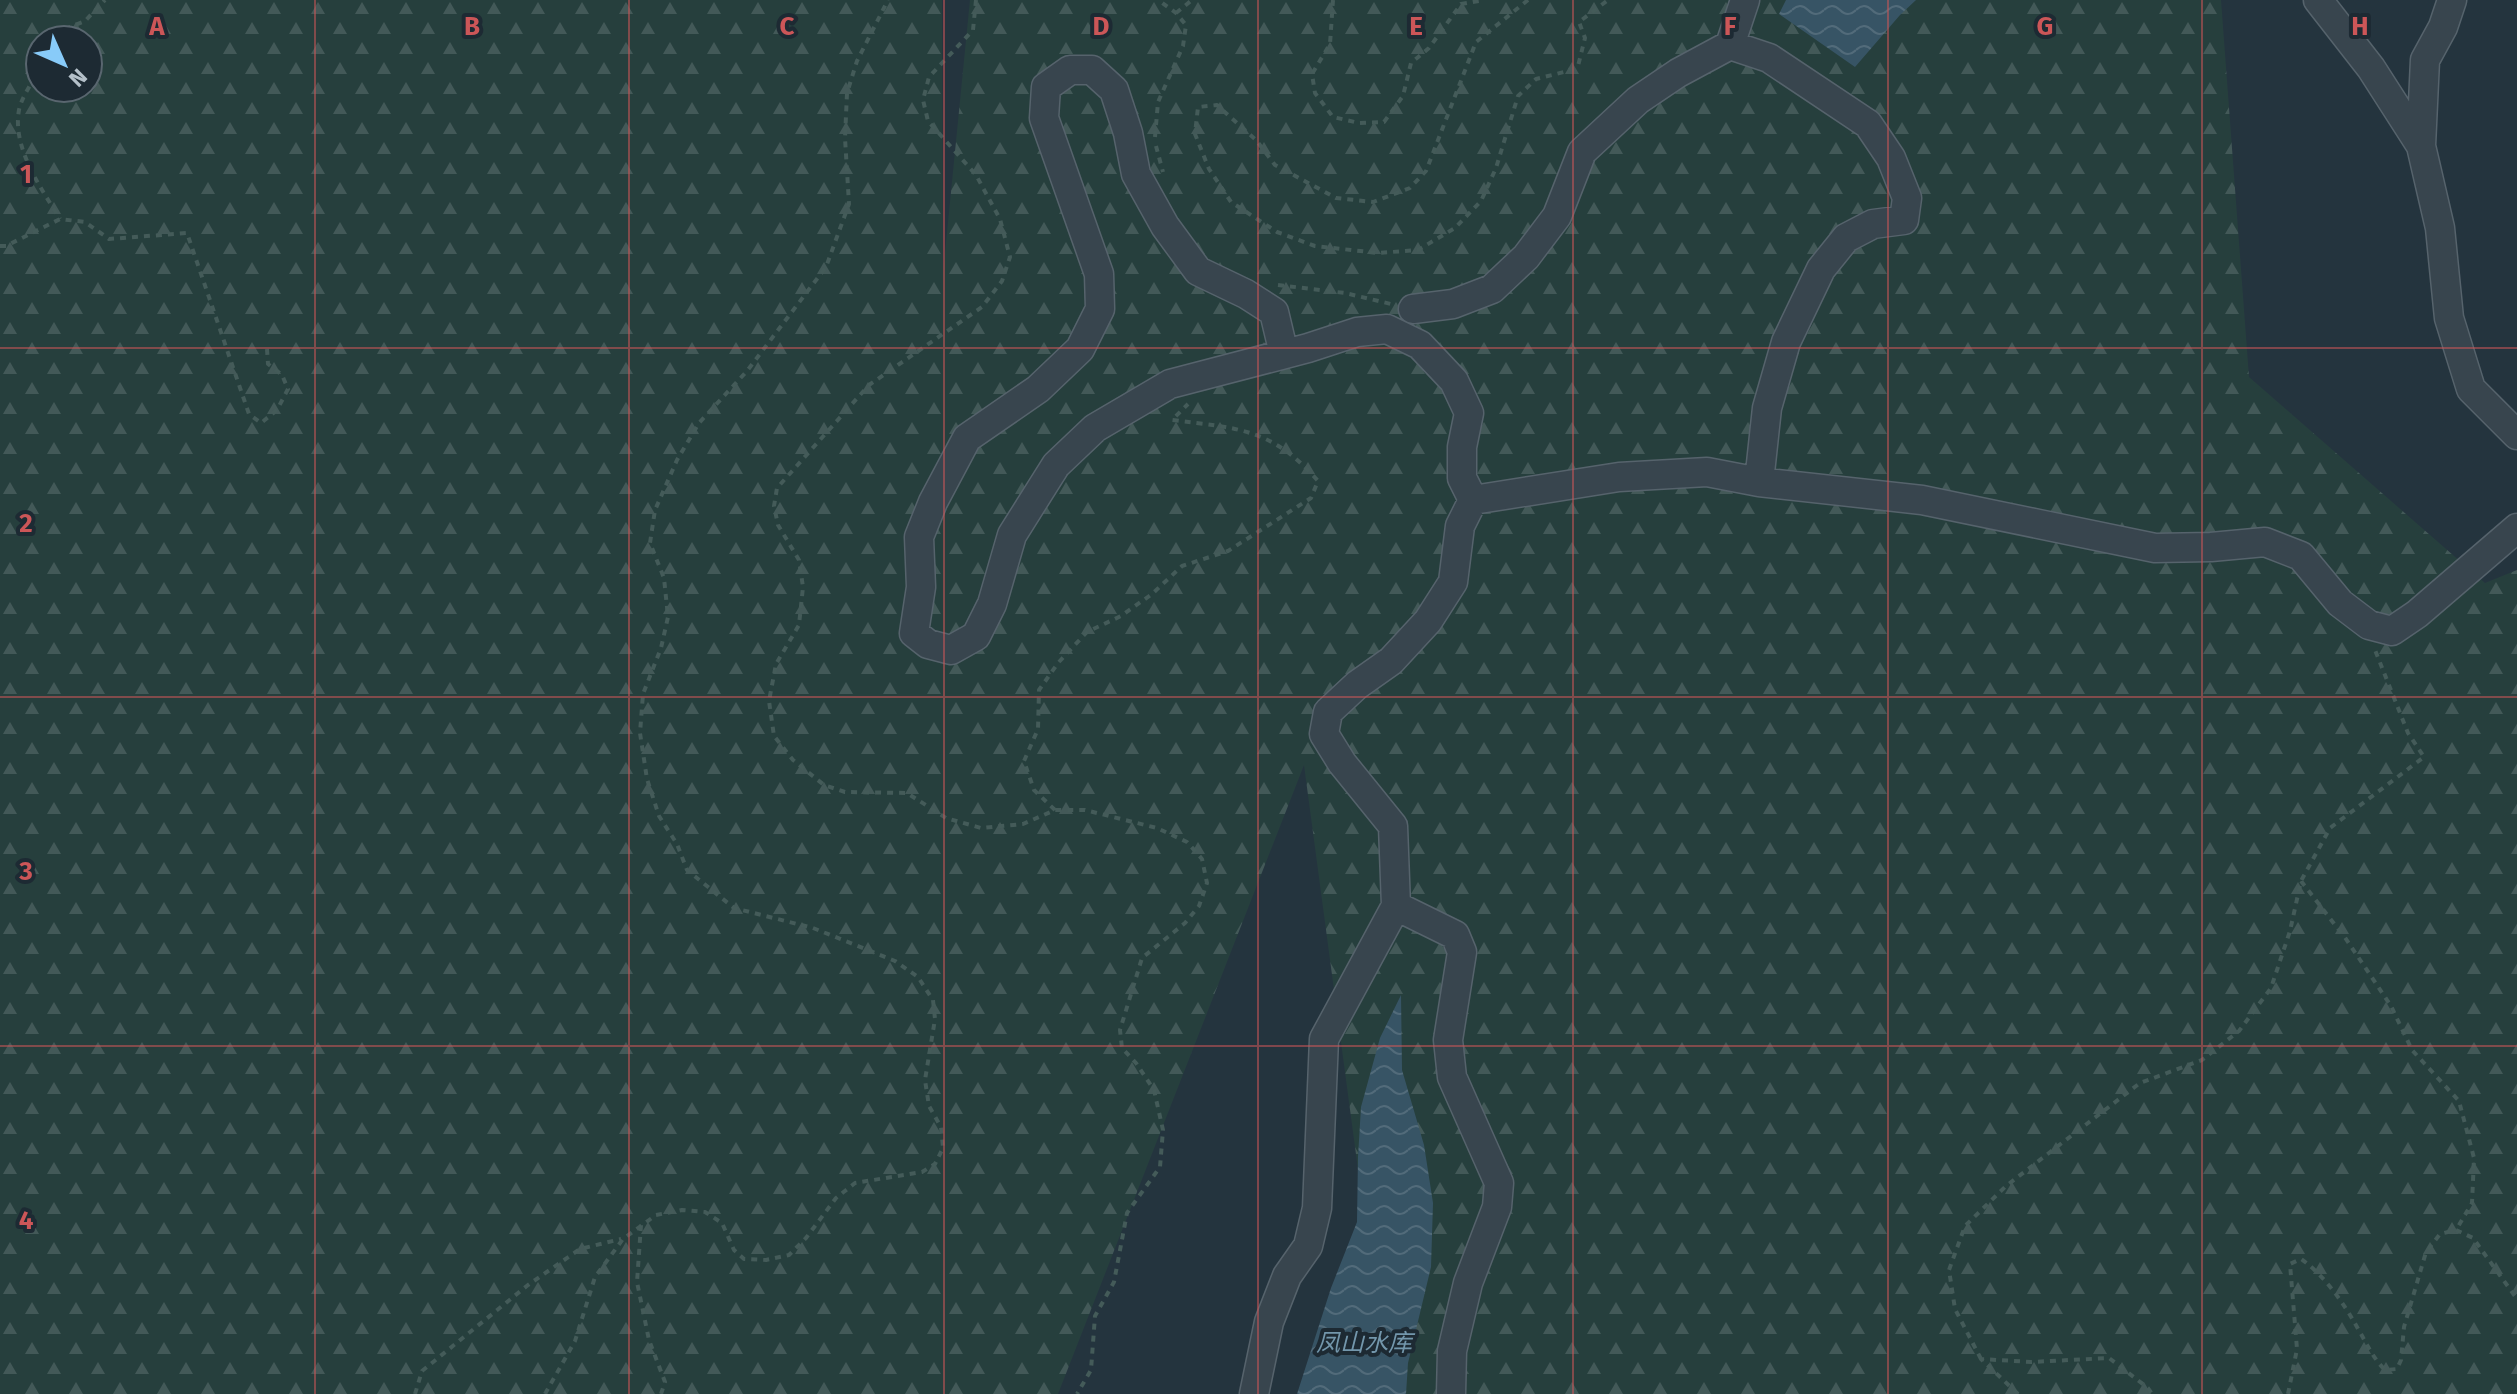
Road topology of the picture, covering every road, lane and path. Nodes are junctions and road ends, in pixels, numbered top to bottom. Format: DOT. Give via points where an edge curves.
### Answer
graph roads {
  1 [pos="105,0"];
  2 [pos="888,0"];
  3 [pos="976,0"];
  4 [pos="1158,0"];
  5 [pos="1192,0"];
  6 [pos="1333,0"];
  7 [pos="1484,0"];
  8 [pos="1528,0"];
  9 [pos="1608,0"];
  10 [pos="1745,0"];
  11 [pos="2318,0"];
  12 [pos="2452,0"];
  13 [pos="1176,13"];
  14 [pos="78,24"];
  15 [pos="1730,45"];
  16 [pos="24,99"];
  17 [pos="2421,146"];
  18 [pos="1164,176"];
  19 [pos="60,219"];
  20 [pos="0,246"];
  21 [pos="1266,283"];
  22 [pos="1413,309"];
  23 [pos="267,349"];
  24 [pos="1284,354"];
  25 [pos="1191,400"];
  26 [pos="2517,435"];
  27 [pos="1759,482"];
  28 [pos="1473,500"];
  29 [pos="2517,528"];
  30 [pos="2369,625"];
  31 [pos="1055,810"];
  32 [pos="2301,881"];
  33 [pos="1396,906"];
  34 [pos="641,1225"];
  35 [pos="2456,1230"];
  36 [pos="623,1239"];
  37 [pos="2517,1299"];
  38 [pos="1981,1359"];
  39 [pos="415,1394"];
  40 [pos="545,1394"];
  41 [pos="661,1394"];
  42 [pos="1077,1394"];
  43 [pos="1254,1394"];
  44 [pos="1451,1394"];
  45 [pos="2018,1394"];
  46 [pos="2152,1394"];
  47 [pos="2288,1394"];
  1 -- 14 [label="path"];
  2 -- 34 [label="path" via="847,93 849,204 826,267 747,371 699,423 655,510 650,543 664,578 668,617 643,694 640,733 659,816 687,870 734,908 813,928 895,961 918,977 933,1000 925,1080 943,1148 935,1164 922,1172 855,1183 789,1255 744,1259 722,1223 705,1212 656,1215"];
  3 -- 31 [label="path" via="973,30 929,77 923,100 928,121 976,175 1000,219 1010,257 1002,281 982,307 869,385 777,488 778,525 799,560 803,587 799,625 776,664 769,701 774,736 824,785 845,792 907,793 946,818 981,828 1023,824"];
  4 -- 13 [label="path"];
  5 -- 13 [label="path"];
  6 -- 7 [label="path" via="1330,44 1312,74 1315,93 1333,117 1359,123 1384,122 1403,96 1411,63 1429,48 1461,4"];
  8 -- 9 [label="path" via="1476,42 1426,171 1410,188 1373,202 1336,198 1275,165 1217,105 1198,107 1195,134 1209,169 1231,202 1277,232 1315,246 1378,253 1418,250 1455,228 1481,201 1518,96 1536,79 1578,66 1585,38 1579,22"];
  10 -- 15 [label="street"];
  11 -- 17 [label="street" via="2371,68"];
  12 -- 17 [label="street" via="2425,60"];
  13 -- 18 [label="path" via="1186,25 1183,46 1158,102 1155,138"];
  15 -- 22 [label="street" via="1638,100 1582,152 1557,216 1526,257 1492,289 1453,304"];
  15 -- 27 [label="street" via="1769,58 1868,124 1891,158 1907,198 1904,220 1873,224 1846,238 1821,269 1786,342 1767,408"];
  16 -- 19 [label="path" via="20,138 35,179"];
  17 -- 26 [label="street" via="2440,228 2449,318 2471,389"];
  19 -- 20 [label="path"];
  19 -- 23 [label="path" via="85,222 109,239 187,233 249,414 261,423 277,410 288,389 282,375 268,364"];
  21 -- 22 [label="path"];
  24 -- 24 [label="street" via="1170,384 1095,428 1056,465 1012,535 992,604 976,636 951,650 928,644 914,633 921,587 919,537 967,438 1038,389 1080,349 1100,309 1099,274 1044,118 1046,87 1070,70 1092,70 1114,90 1136,174 1165,226 1198,271 1274,312"];
  24 -- 28 [label="street" via="1357,332 1387,329 1420,345 1454,381 1469,413 1462,478"];
  25 -- 31 [label="path" via="1172,420 1239,429 1276,443 1318,481 1311,498 1228,551 1182,566 1121,616 1087,632 1058,663 1039,690 1038,729 1024,761 1034,790"];
  27 -- 28 [label="street" via="1707,472 1619,477"];
  27 -- 30 [label="street" via="1922,500 2155,548 2265,542 2301,556 2340,603"];
  28 -- 33 [label="street" via="1460,526 1453,582 1428,621 1391,661 1328,712 1324,734 1393,826"];
  29 -- 30 [label="street" via="2392,631"];
  30 -- 32 [label="path" via="2378,663 2424,757 2330,828"];
  31 -- 42 [label="path" via="1085,810 1157,828 1187,842 1202,859 1207,883 1199,906 1185,923 1142,958 1120,1030 1122,1048 1154,1090 1163,1130 1160,1167 1127,1213 1114,1282 1095,1316 1091,1370"];
  32 -- 35 [label="path" via="2391,1006 2412,1050 2459,1101 2474,1158 2472,1203"];
  32 -- 38 [label="path" via="2271,988 2239,1031 2202,1060 2140,1083 2006,1186 1965,1226 1949,1270 1955,1309"];
  33 -- 43 [label="street" via="1324,1039 1317,1208 1308,1246 1287,1276 1269,1322"];
  33 -- 44 [label="street" via="1455,935 1462,952 1448,1040 1452,1077 1499,1183 1497,1207 1468,1283 1452,1351"];
  34 -- 36 [label="path"];
  34 -- 41 [label="path" via="637,1282 649,1340 665,1382"];
  35 -- 37 [label="path" via="2473,1238"];
  35 -- 47 [label="path" via="2440,1234 2426,1252 2397,1369 2385,1370 2375,1360 2317,1270 2301,1259 2290,1264 2297,1349"];
  36 -- 39 [label="path" via="580,1249 528,1285 422,1371"];
  36 -- 40 [label="path" via="595,1277 575,1341"];
  38 -- 45 [label="path"];
  38 -- 46 [label="path" via="2109,1358"];
}
